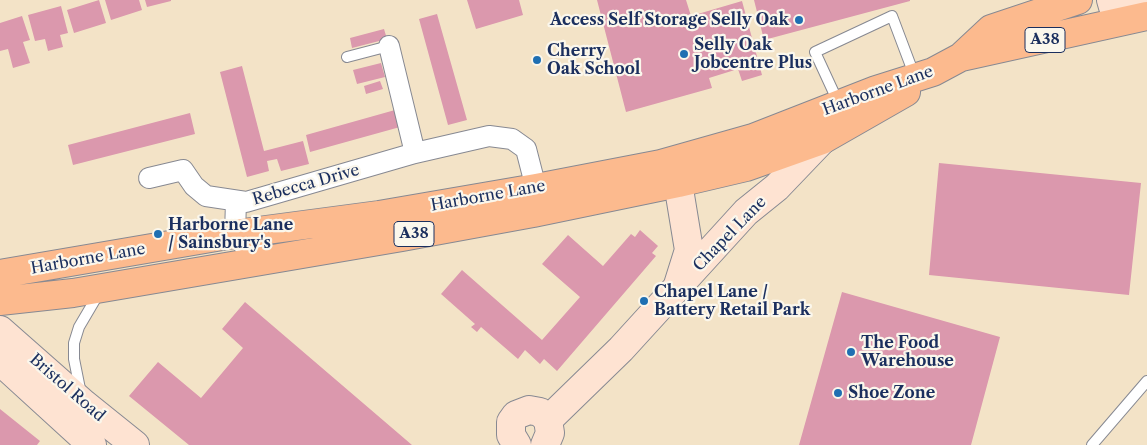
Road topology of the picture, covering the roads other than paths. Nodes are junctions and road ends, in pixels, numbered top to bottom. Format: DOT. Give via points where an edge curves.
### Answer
graph roads {
  1 [pos="1078,0"];
  2 [pos="1111,0"];
  3 [pos="1147,7"];
  4 [pos="1147,16"];
  5 [pos="389,46"];
  6 [pos="346,57"];
  7 [pos="961,57"];
  8 [pos="924,75"];
  9 [pos="839,104"];
  10 [pos="822,140"];
  11 [pos="705,152"];
  12 [pos="415,153"];
  13 [pos="149,178"];
  14 [pos="678,183"];
  15 [pos="536,188"];
  16 [pos="236,201"];
  17 [pos="235,234"];
  18 [pos="266,258"];
  19 [pos="2,272"];
  20 [pos="103,288"];
  21 [pos="676,291"];
  22 [pos="0,301"];
  23 [pos="0,330"];
  24 [pos="0,361"];
  25 [pos="1147,382"];
  26 [pos="84,404"];
  27 [pos="546,439"];
  28 [pos="92,445"];
  29 [pos="134,445"];
  30 [pos="516,445"];
  31 [pos="1092,445"];
  1 -- 7 [label="highway, Harborne Lane / A38" via="991,29"];
  2 -- 3 [label="main road" via="1113,7"];
  4 -- 7 [label="highway, Harborne Lane / A38"];
  5 -- 6 [label="lane"];
  5 -- 12 [label="street"];
  7 -- 8 [label="highway, Harborne Lane / A38"];
  8 -- 9 [label="highway, Harborne Lane / A38"];
  8 -- 9 [label="lane" via="892,16 815,52"];
  8 -- 10 [label="highway, Chapel Lane / A38" via="888,104"];
  9 -- 11 [label="highway, Harborne Lane / A38" via="753,138"];
  10 -- 14 [label="highway, Harborne Lane / A38" via="746,167"];
  10 -- 21 [label="main road, Chapel Lane" via="777,187 746,212"];
  11 -- 14 [label="main road" via="687,164"];
  11 -- 15 [label="highway, Harborne Lane / A38" via="661,164"];
  12 -- 15 [label="street, Rebecca Drive" via="489,136 512,139 526,149"];
  12 -- 16 [label="street, Rebecca Drive" via="246,202"];
  13 -- 16 [label="street, Rebecca Drive" via="183,170 206,196"];
  14 -- 18 [label="highway, Harborne Lane / A38" via="524,215"];
  14 -- 21 [label="main road, Chapel Lane" via="689,250"];
  15 -- 17 [label="highway, Harborne Lane / A38" via="379,216"];
  16 -- 17 [label="street"];
  17 -- 18 [label="street" via="243,244"];
  17 -- 19 [label="highway, Harborne Lane / A38"];
  18 -- 20 [label="highway, Harborne Lane / A38"];
  20 -- 22 [label="highway, Harborne Lane / A38"];
  20 -- 26 [label="lane" via="79,327 74,343 74,359"];
  21 -- 27 [label="main road" via="601,369"];
  23 -- 26 [label="main road, Bristol Road"];
  24 -- 28 [label="main road, Bristol Road"];
  25 -- 31 [label="lane"];
  26 -- 29 [label="main road, Bristol Road"];
  27 -- 30 [label="main road" via="540,412 522,411 516,415 510,428"];
}
